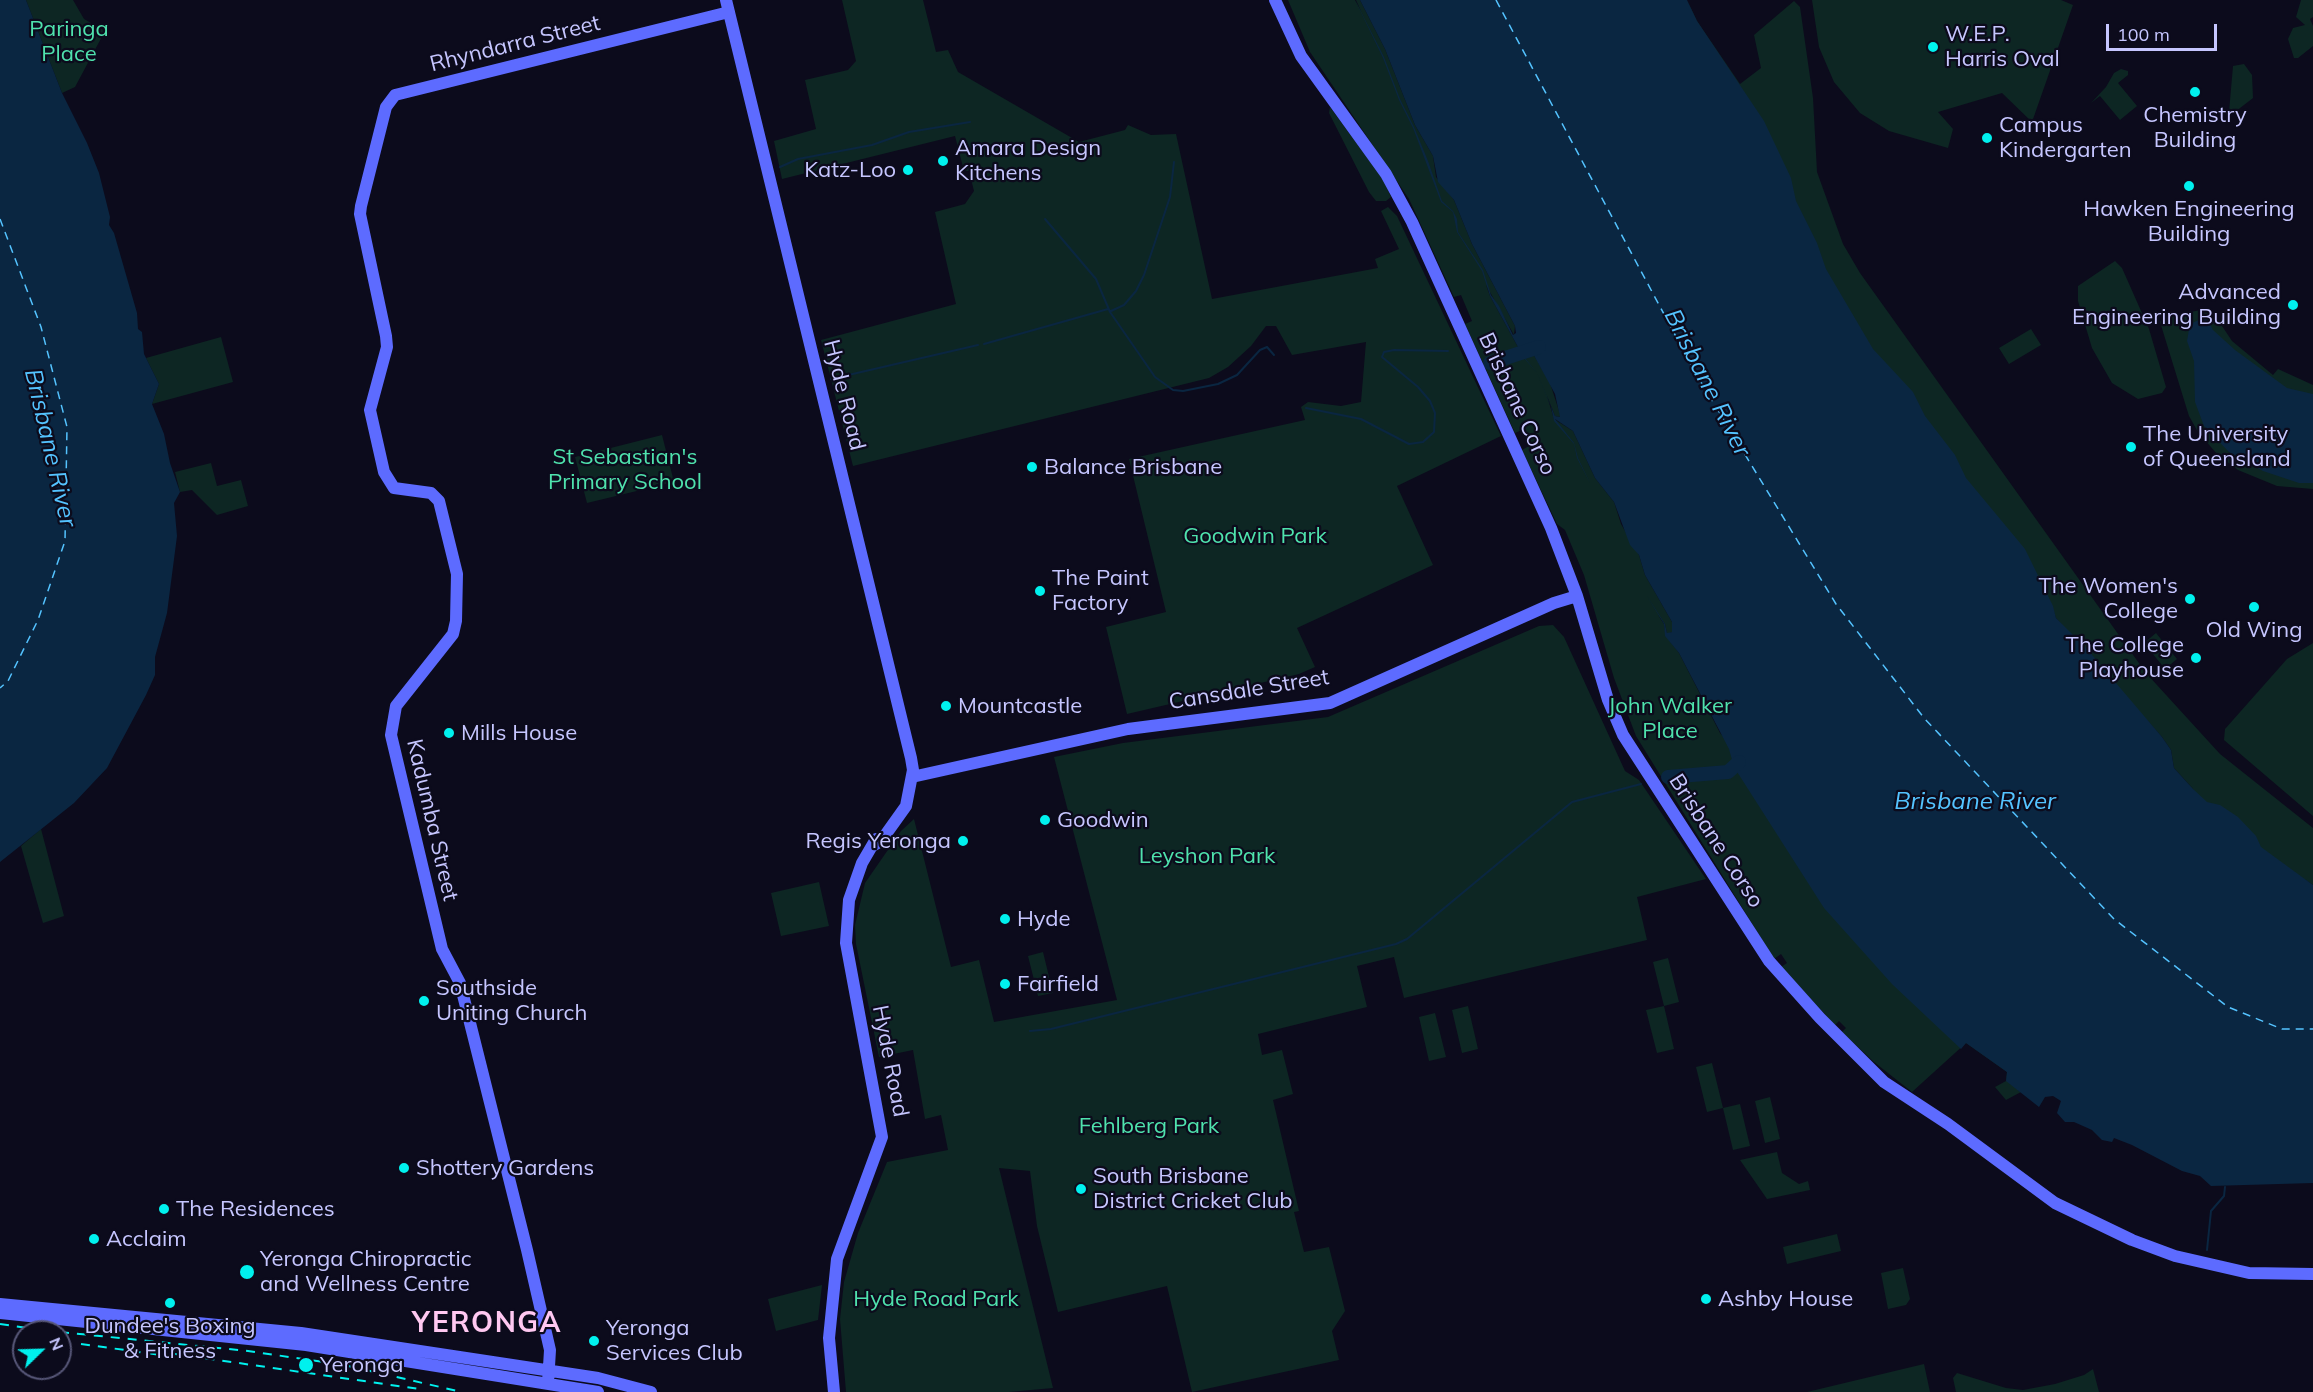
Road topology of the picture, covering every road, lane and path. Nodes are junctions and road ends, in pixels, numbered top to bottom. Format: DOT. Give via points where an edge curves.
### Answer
graph roads {
  1 [pos="1275,0"];
  2 [pos="727,6"];
  3 [pos="386,107"];
  4 [pos="1577,596"];
  5 [pos="912,777"];
  6 [pos="2313,1274"];
  7 [pos="0,1304"];
  8 [pos="0,1313"];
  9 [pos="549,1377"];
  10 [pos="598,1392"];
  11 [pos="651,1392"];
  12 [pos="834,1392"];
  1 -- 4 [label="street, Brisbane Corso" via="1301,56 1386,174 1412,222 1551,528"];
  2 -- 3 [label="street, Rhyndarra Street" via="395,95"];
  2 -- 5 [label="street, Hyde Road" via="909,750"];
  3 -- 9 [label="street, Kadumba Street" via="360,214 387,347 370,416 391,485 398,490 430,493 439,501 458,574 453,634 396,706 391,735 440,944 460,983 519,1220 550,1350"];
  4 -- 5 [label="street, Cansdale Street" via="1330,703 1128,729"];
  4 -- 6 [label="street, Brisbane Corso" via="1608,700 1628,744 1769,961 1884,1082 2042,1194 2132,1240 2175,1256 2241,1272"];
  5 -- 12 [label="street, Hyde Road" via="901,817 862,863 849,900 846,943 882,1137 837,1259 829,1338"];
  7 -- 9 [label="street" via="301,1333"];
  8 -- 9 [label="street" via="306,1345"];
  9 -- 10 [label="street"];
  9 -- 11 [label="street" via="598,1378"];
}
